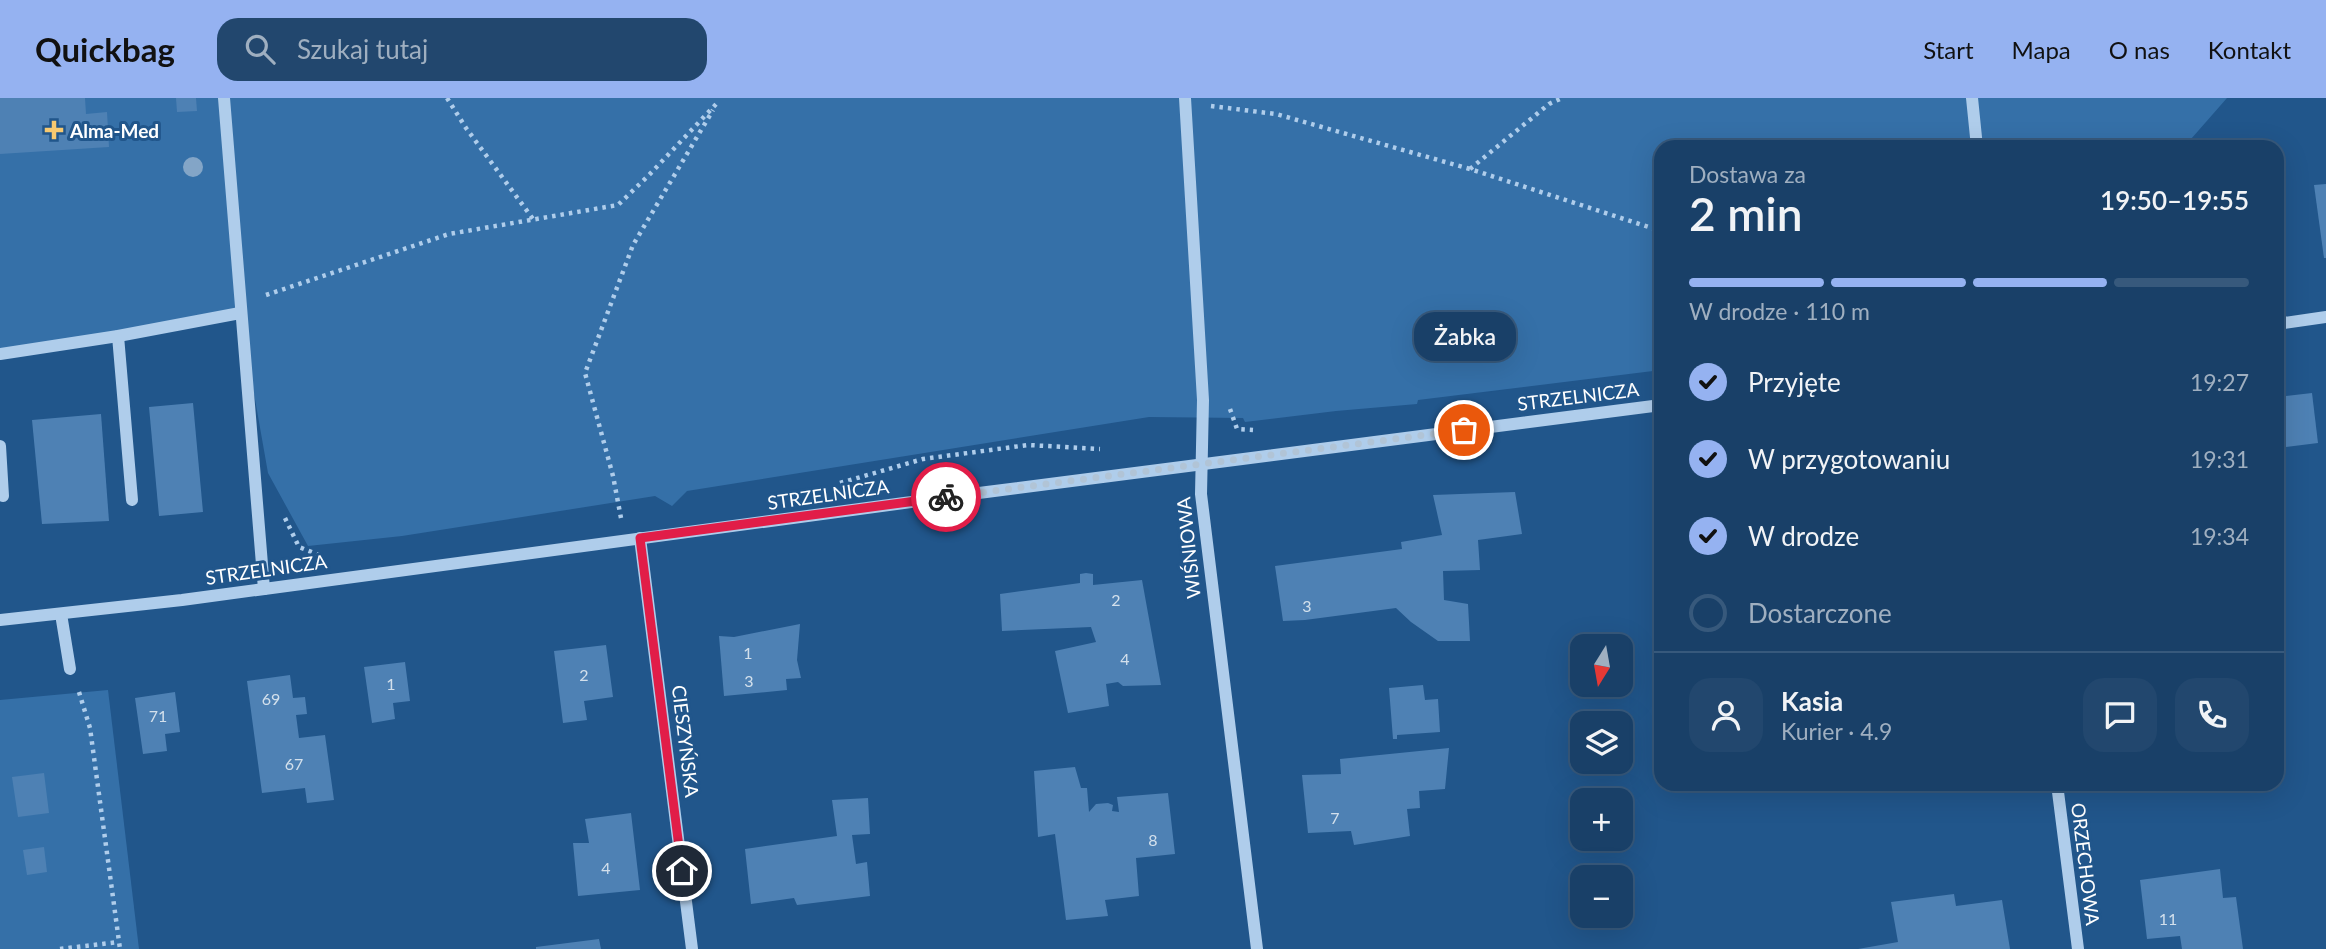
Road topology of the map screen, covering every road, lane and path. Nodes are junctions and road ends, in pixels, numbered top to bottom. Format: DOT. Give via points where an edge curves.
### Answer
graph roads {
  1 [pos="224,98"];
  2 [pos="447,98"];
  3 [pos="1185,98"];
  4 [pos="1562,98"];
  5 [pos="1972,98"];
  6 [pos="718,99"];
  7 [pos="1205,105"];
  8 [pos="1976,140"];
  9 [pos="1469,169"];
  10 [pos="533,219"];
  11 [pos="1654,229"];
  12 [pos="240,313"];
  13 [pos="2326,317"];
  14 [pos="2284,323"];
  15 [pos="118,336"];
  16 [pos="0,354"];
  17 [pos="1654,406"];
  18 [pos="0,446"];
  19 [pos="1110,450"];
  20 [pos="1202,464"];
  21 [pos="837,484"];
  22 [pos="3,496"];
  23 [pos="132,500"];
  24 [pos="282,510"];
  25 [pos="611,519"];
  26 [pos="640,538"];
  27 [pos="325,557"];
  28 [pos="264,589"];
  29 [pos="61,614"];
  30 [pos="0,620"];
  31 [pos="70,669"];
  32 [pos="2058,791"];
  33 [pos="119,942"];
  34 [pos="60,949"];
  35 [pos="120,949"];
  36 [pos="692,949"];
  37 [pos="1257,949"];
  38 [pos="2078,949"];
  1 -- 12 [label="street"];
  2 -- 10 [label="path"];
  3 -- 20 [label="street, WIŚNIOWA" via="1203,400"];
  4 -- 9 [label="path"];
  5 -- 8 [label="street"];
  6 -- 10 [label="path" via="618,205"];
  6 -- 25 [label="path" via="633,245 585,373 621,518"];
  7 -- 9 [label="path" via="1276,114"];
  9 -- 11 [label="path"];
  10 -- 12 [label="path" via="449,234 254,299"];
  12 -- 15 [label="street"];
  12 -- 28 [label="street"];
  13 -- 14 [label="street"];
  15 -- 16 [label="street"];
  15 -- 23 [label="street"];
  17 -- 20 [label="street, STRZELNICZA"];
  18 -- 22 [label="street"];
  19 -- 21 [label="path" via="1028,445 923,459"];
  20 -- 26 [label="street, STRZELNICZA"];
  20 -- 37 [label="street, WIŚNIOWA" via="1201,494"];
  24 -- 27 [label="path" via="299,547"];
  26 -- 28 [label="street, STRZELNICZA"];
  26 -- 36 [label="street, CIESZYŃSKA"];
  28 -- 29 [label="street, STRZELNICZA"];
  29 -- 30 [label="street, STRZELNICZA"];
  29 -- 31 [label="street"];
  31 -- 33 [label="path" via="90,728"];
  32 -- 38 [label="street, ORZECHOWA"];
  33 -- 34 [label="path"];
  33 -- 35 [label="path"];
}
